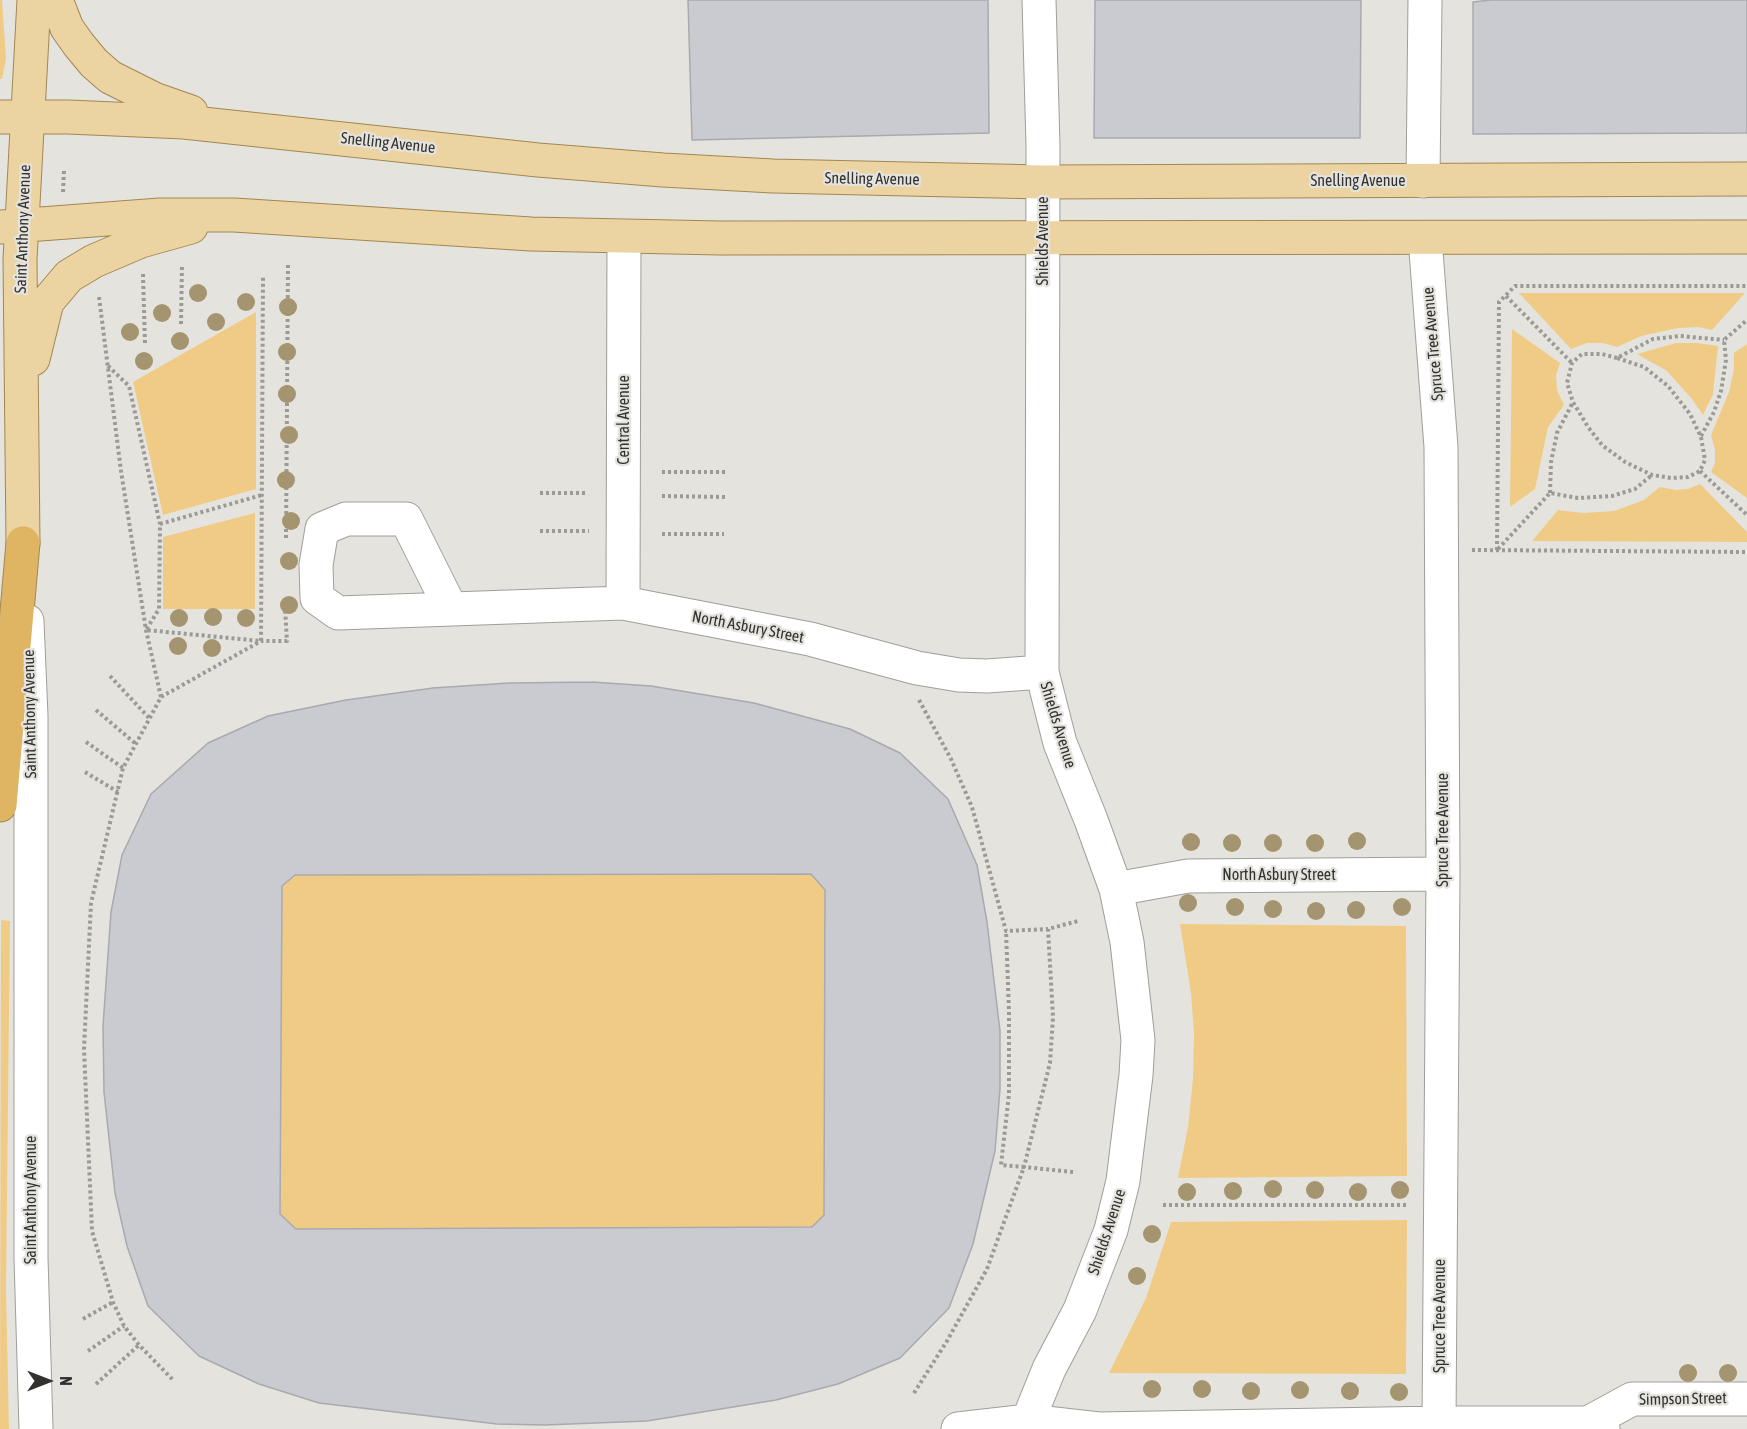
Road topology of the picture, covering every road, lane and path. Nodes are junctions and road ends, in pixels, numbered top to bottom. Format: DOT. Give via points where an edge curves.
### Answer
graph roads {
  1 [pos="34,0"];
  2 [pos="56,0"];
  3 [pos="1038,0"];
  4 [pos="1425,0"];
  5 [pos="14,117"];
  6 [pos="229,126"];
  7 [pos="64,171"];
  8 [pos="1747,179"];
  9 [pos="1043,182"];
  10 [pos="1423,182"];
  11 [pos="62,201"];
  12 [pos="234,215"];
  13 [pos="11,226"];
  14 [pos="624,237"];
  15 [pos="1747,237"];
  16 [pos="1425,238"];
  17 [pos="1043,239"];
  18 [pos="182,263"];
  19 [pos="288,263"];
  20 [pos="143,267"];
  21 [pos="263,277"];
  22 [pos="1747,286"];
  23 [pos="1506,296"];
  24 [pos="99,297"];
  25 [pos="1747,320"];
  26 [pos="181,324"];
  27 [pos="1724,340"];
  28 [pos="145,344"];
  29 [pos="1617,357"];
  30 [pos="1572,363"];
  31 [pos="108,365"];
  32 [pos="1573,402"];
  33 [pos="21,419"];
  34 [pos="1701,437"];
  35 [pos="1700,471"];
  36 [pos="662,472"];
  37 [pos="728,472"];
  38 [pos="1652,475"];
  39 [pos="540,493"];
  40 [pos="588,493"];
  41 [pos="1550,494"];
  42 [pos="262,495"];
  43 [pos="662,496"];
  44 [pos="726,497"];
  45 [pos="1747,515"];
  46 [pos="160,524"];
  47 [pos="540,531"];
  48 [pos="589,531"];
  49 [pos="662,534"];
  50 [pos="724,534"];
  51 [pos="23,543"];
  52 [pos="286,545"];
  53 [pos="1497,550"];
  54 [pos="1747,552"];
  55 [pos="285,602"];
  56 [pos="623,603"];
  57 [pos="451,609"];
  58 [pos="146,630"];
  59 [pos="261,641"];
  60 [pos="1042,672"];
  61 [pos="110,676"];
  62 [pos="161,697"];
  63 [pos="917,697"];
  64 [pos="96,710"];
  65 [pos="150,719"];
  66 [pos="86,742"];
  67 [pos="137,744"];
  68 [pos="123,768"];
  69 [pos="85,772"];
  70 [pos="118,792"];
  71 [pos="0,805"];
  72 [pos="1443,874"];
  73 [pos="1116,889"];
  74 [pos="1077,921"];
  75 [pos="1048,929"];
  76 [pos="1006,931"];
  77 [pos="1024,1167"];
  78 [pos="1073,1172"];
  79 [pos="1163,1205"];
  80 [pos="1413,1205"];
  81 [pos="113,1302"];
  82 [pos="83,1319"];
  83 [pos="124,1326"];
  84 [pos="139,1345"];
  85 [pos="88,1351"];
  86 [pos="174,1381"];
  87 [pos="96,1384"];
  88 [pos="914,1393"];
  89 [pos="1747,1399"];
  90 [pos="1028,1421"];
  91 [pos="1439,1423"];
  92 [pos="1595,1426"];
  93 [pos="36,1429"];
  94 [pos="958,1429"];
  1 -- 5 [label="main road, Saint Anthony Avenue"];
  2 -- 6 [label="main road" via="67,28 93,63 110,77 154,99"];
  3 -- 9 [label="street, Shields Avenue"];
  4 -- 10 [label="street"];
  5 -- 6 [label="main road, Snelling Avenue"];
  5 -- 13 [label="main road, Saint Anthony Avenue"];
  6 -- 9 [label="main road, Snelling Avenue" via="653,170"];
  7 -- 11 [label="path"];
  8 -- 10 [label="main road, Snelling Avenue"];
  9 -- 10 [label="main road, Snelling Avenue"];
  9 -- 17 [label="street, Shields Avenue"];
  12 -- 13 [label="main road" via="160,215"];
  12 -- 14 [label="main road"];
  12 -- 33 [label="main road" via="141,241 69,276 47,303"];
  13 -- 33 [label="main road, Saint Anthony Avenue"];
  14 -- 17 [label="main road"];
  14 -- 56 [label="street, Central Avenue"];
  15 -- 16 [label="main road"];
  16 -- 17 [label="main road"];
  16 -- 72 [label="street, Spruce Tree Avenue" via="1441,447"];
  17 -- 60 [label="street, Shields Avenue"];
  18 -- 26 [label="path"];
  19 -- 52 [label="path"];
  20 -- 28 [label="path"];
  21 -- 42 [label="path"];
  22 -- 23 [label="path" via="1515,286"];
  23 -- 30 [label="path"];
  23 -- 53 [label="path" via="1499,302"];
  24 -- 31 [label="path"];
  25 -- 27 [label="path"];
  27 -- 29 [label="path" via="1680,336 1653,339"];
  27 -- 34 [label="path" via="1726,360 1721,391"];
  29 -- 30 [label="path" via="1582,354"];
  29 -- 34 [label="path" via="1644,367 1668,386 1690,414"];
  30 -- 32 [label="path" via="1567,383"];
  31 -- 46 [label="path" via="129,386"];
  31 -- 58 [label="path"];
  32 -- 38 [label="path" via="1602,445"];
  32 -- 41 [label="path" via="1557,433"];
  33 -- 51 [label="main road, Saint Anthony Avenue"];
  34 -- 35 [label="path" via="1705,460"];
  35 -- 38 [label="path" via="1688,477"];
  35 -- 45 [label="path"];
  36 -- 37 [label="path"];
  38 -- 41 [label="path" via="1635,489 1612,496 1578,498"];
  39 -- 40 [label="path"];
  41 -- 53 [label="path"];
  42 -- 46 [label="path"];
  42 -- 59 [label="path"];
  43 -- 44 [label="path"];
  46 -- 58 [label="path" via="159,609"];
  47 -- 48 [label="path"];
  49 -- 50 [label="path"];
  51 -- 71 [label="highway"];
  51 -- 93 [label="street, Saint Anthony Avenue" via="31,716 31,1235"];
  53 -- 54 [label="path"];
  55 -- 59 [label="path" via="286,641"];
  56 -- 57 [label="street, North Asbury Street"];
  56 -- 60 [label="street, North Asbury Street" via="810,639 959,675"];
  58 -- 59 [label="path"];
  58 -- 62 [label="path"];
  59 -- 62 [label="path"];
  60 -- 73 [label="street, Shields Avenue" via="1060,743"];
  61 -- 65 [label="path"];
  62 -- 65 [label="path"];
  63 -- 76 [label="path" via="972,807"];
  64 -- 67 [label="path"];
  65 -- 67 [label="path"];
  66 -- 68 [label="path"];
  67 -- 68 [label="path"];
  68 -- 70 [label="path"];
  69 -- 70 [label="path"];
  70 -- 81 [label="path" via="91,903 84,1049 92,1231"];
  72 -- 73 [label="street, North Asbury Street" via="1188,876"];
  72 -- 91 [label="street, Spruce Tree Avenue"];
  73 -- 90 [label="street, Shields Avenue" via="1127,942 1138,1040 1123,1180 1111,1230 1080,1310 1049,1369"];
  74 -- 75 [label="path"];
  75 -- 76 [label="path"];
  75 -- 77 [label="path" via="1053,1017 1050,1063"];
  76 -- 77 [label="path" via="1009,1094 1000,1165"];
  77 -- 78 [label="path"];
  77 -- 88 [label="path" via="987,1269"];
  79 -- 80 [label="path"];
  81 -- 82 [label="path"];
  81 -- 83 [label="path"];
  83 -- 84 [label="path"];
  83 -- 85 [label="path"];
  84 -- 86 [label="path"];
  84 -- 87 [label="path"];
  89 -- 92 [label="street, Simpson Street" via="1632,1399"];
  90 -- 91 [label="street, Simpson Street" via="1099,1429"];
  90 -- 94 [label="street, Simpson Street"];
  91 -- 92 [label="street, Simpson Street"];
}
